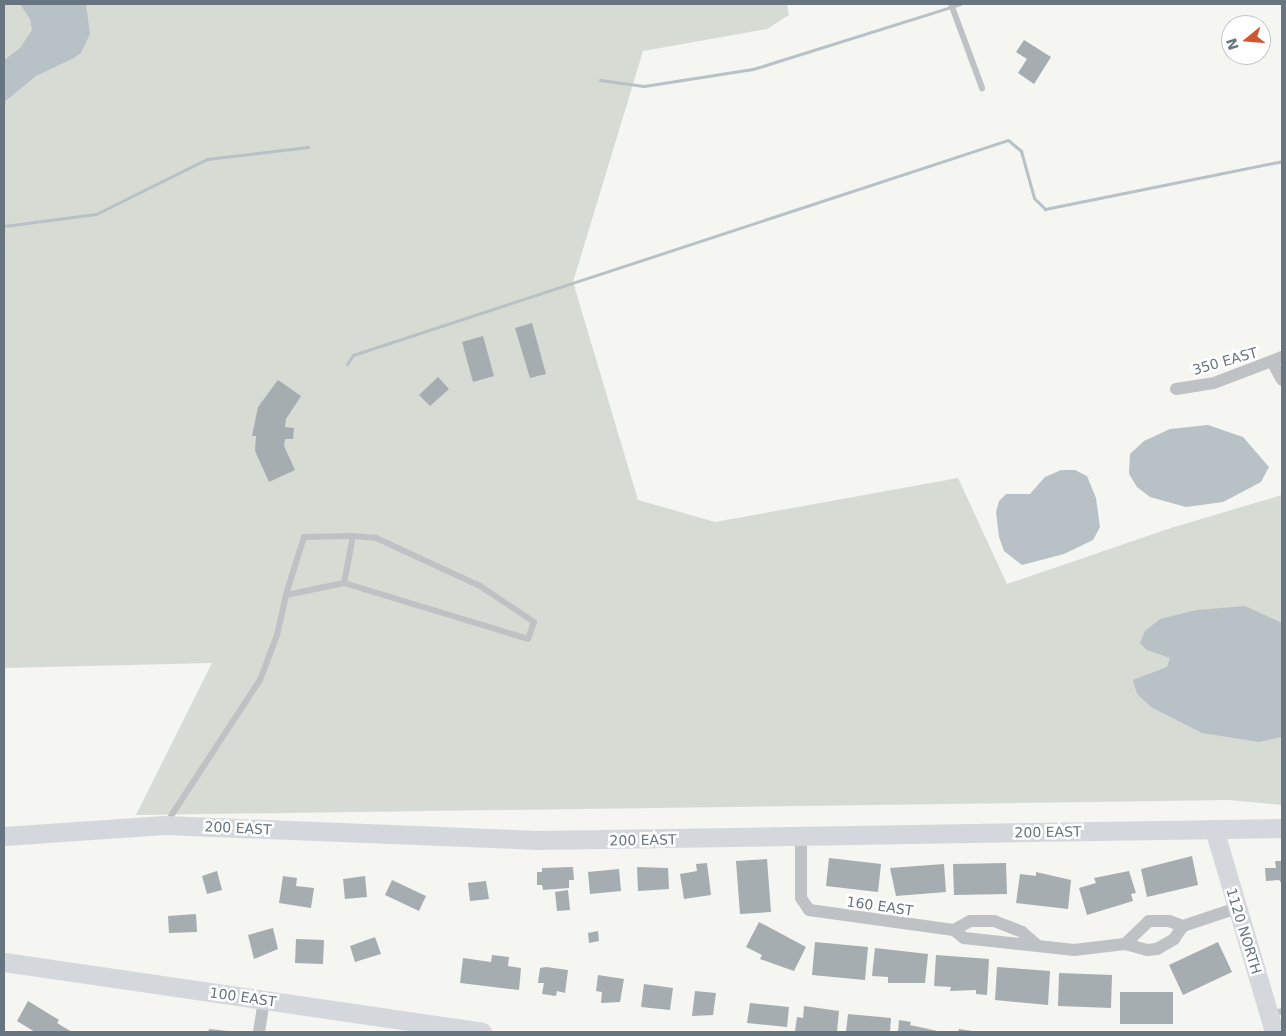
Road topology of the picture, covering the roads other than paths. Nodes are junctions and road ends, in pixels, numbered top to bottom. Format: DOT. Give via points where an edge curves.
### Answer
graph roads {
  1 [pos="951,4"];
  2 [pos="982,88"];
  3 [pos="1278,360"];
  4 [pos="1282,380"];
  5 [pos="1176,389"];
  6 [pos="353,536"];
  7 [pos="344,583"];
  8 [pos="286,595"];
  9 [pos="165,825"];
  10 [pos="1282,828"];
  11 [pos="1214,829"];
  12 [pos="4,836"];
  13 [pos="801,838"];
  14 [pos="1237,908"];
  15 [pos="1183,926"];
  16 [pos="954,930"];
  17 [pos="1036,944"];
  18 [pos="1125,944"];
  19 [pos="4,962"];
  20 [pos="264,1000"];
  21 [pos="1275,1019"];
  22 [pos="408,1027"];
  23 [pos="259,1032"];
  24 [pos="482,1032"];
  1 -- 2 [label="lane"];
  3 -- 4 [label="street"];
  3 -- 5 [label="street, 350 EAST" via="1214,383"];
  6 -- 7 [label="lane"];
  6 -- 7 [label="lane" via="376,538 480,586 534,622 528,638"];
  6 -- 8 [label="lane" via="304,537"];
  7 -- 8 [label="lane"];
  8 -- 9 [label="lane" via="277,636 260,680"];
  9 -- 12 [label="street, 200 EAST"];
  9 -- 13 [label="street, 200 EAST" via="538,840"];
  10 -- 11 [label="street, 200 EAST"];
  11 -- 13 [label="street, 200 EAST"];
  11 -- 14 [label="street, 1120 NORTH"];
  13 -- 16 [label="street, 160 EAST" via="800,888 803,906 809,910"];
  14 -- 15 [label="street, 160 EAST"];
  14 -- 21 [label="street, 1120 NORTH"];
  15 -- 18 [label="street" via="1170,921 1149,921"];
  15 -- 18 [label="street, 160 EAST" via="1174,939 1157,949 1147,950"];
  16 -- 17 [label="street, 160 EAST" via="964,938"];
  16 -- 17 [label="street, 160 EAST" via="970,921 994,921 1022,932"];
  17 -- 18 [label="street, 160 EAST" via="1074,950"];
  19 -- 20 [label="street, 100 EAST"];
  20 -- 22 [label="street, 100 EAST"];
  20 -- 23 [label="street"];
  22 -- 24 [label="street, 100 EAST"];
}
